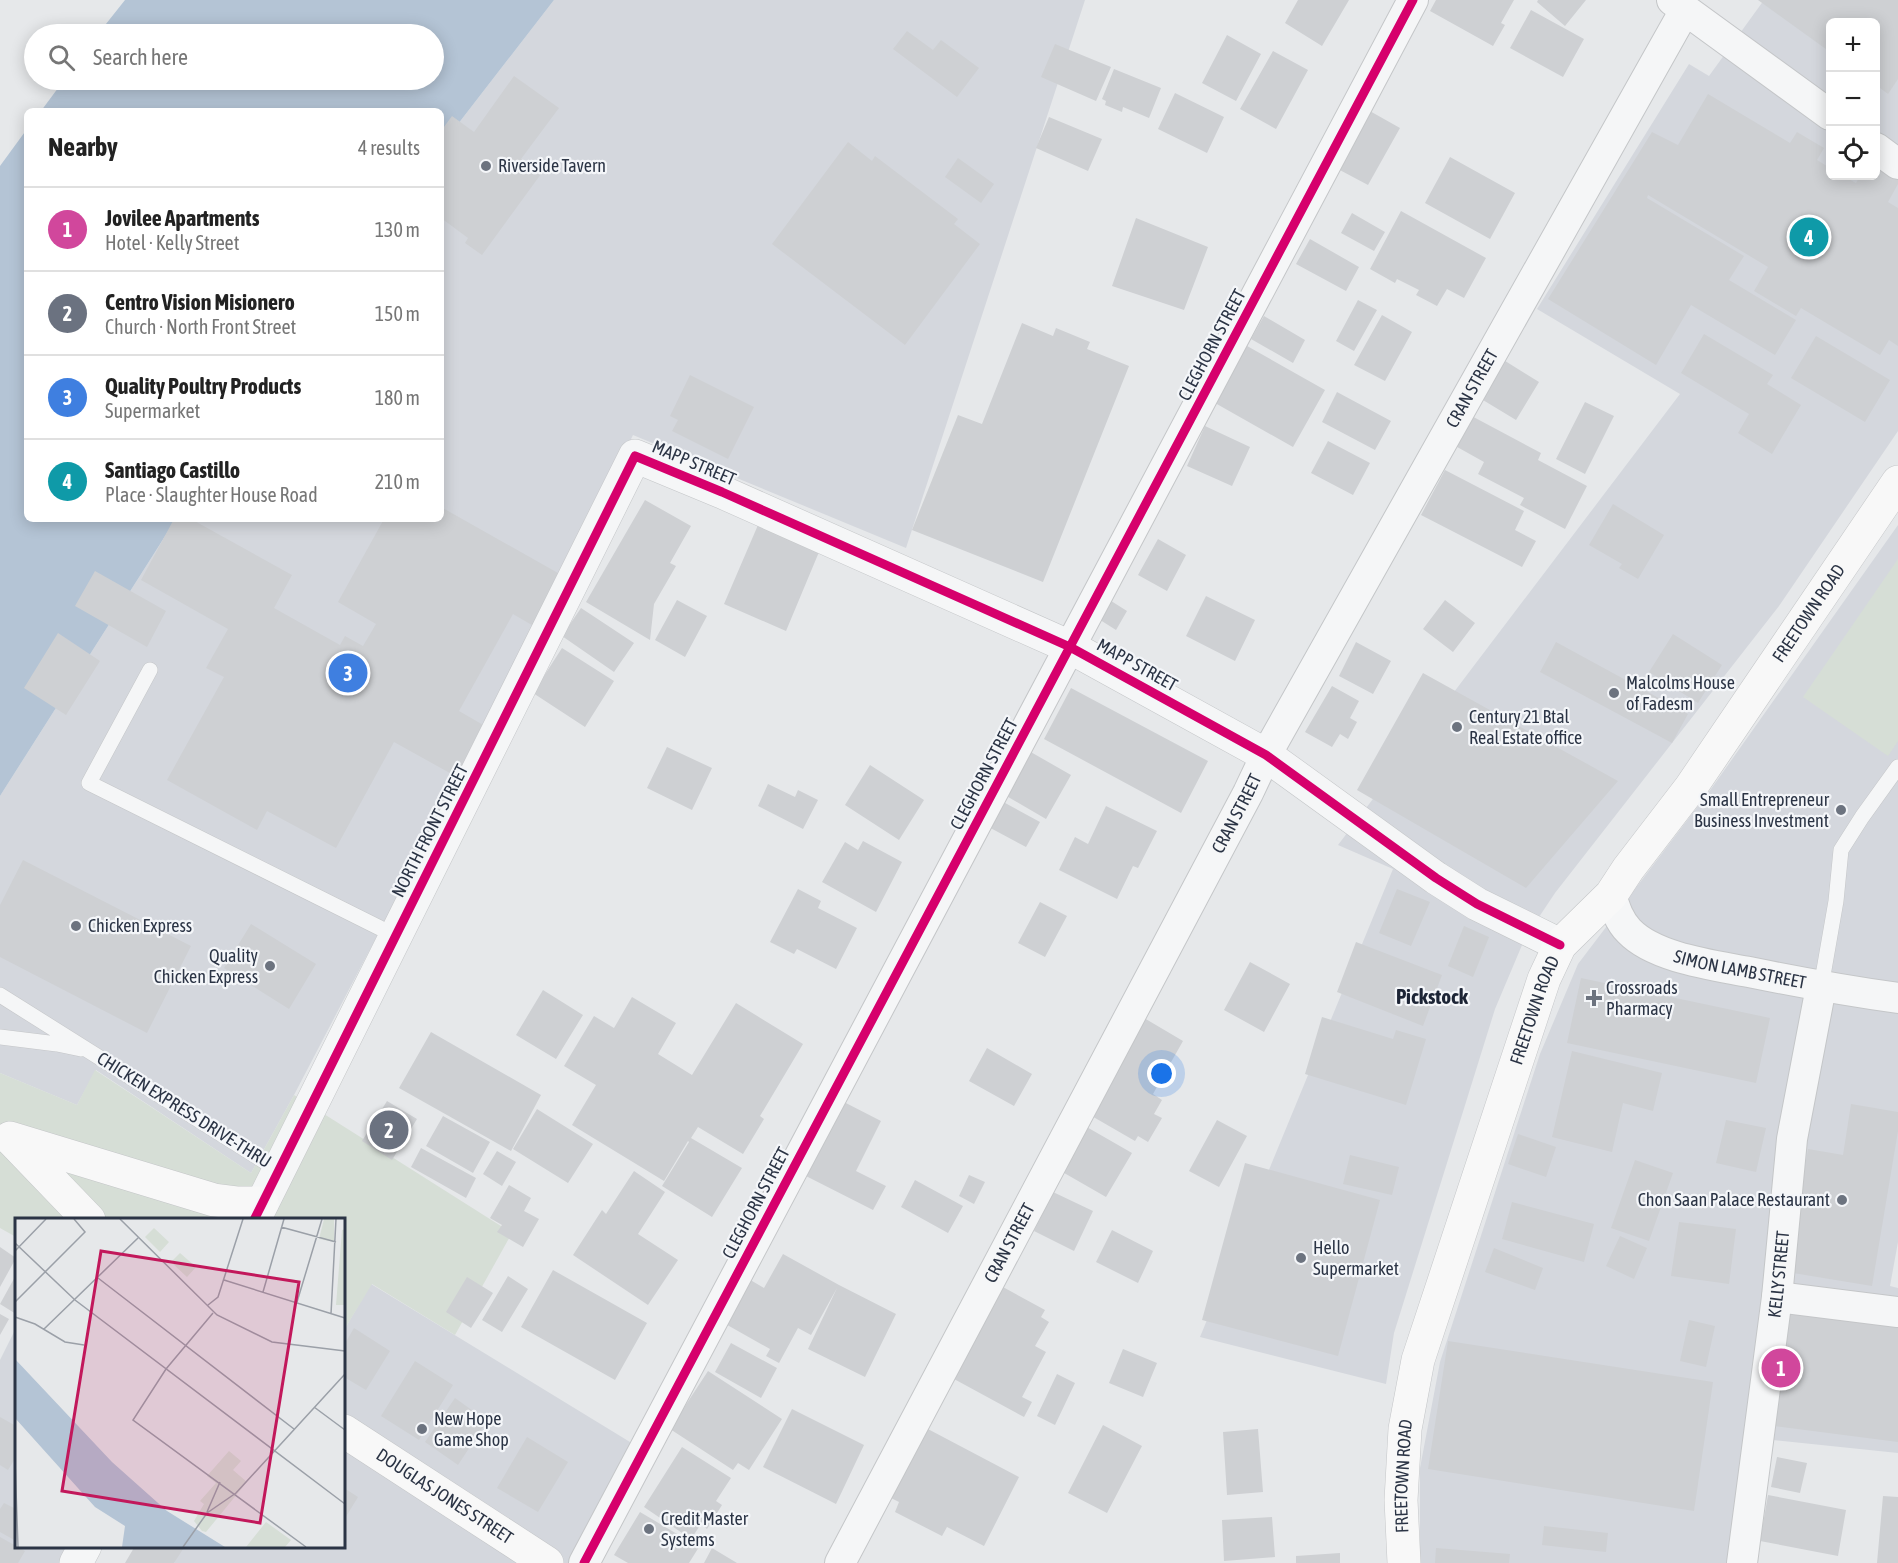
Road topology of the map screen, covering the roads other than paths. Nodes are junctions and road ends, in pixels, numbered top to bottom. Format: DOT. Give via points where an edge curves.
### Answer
graph roads {
  1 [pos="1413,0"];
  2 [pos="1679,5"];
  3 [pos="1826,112"];
  4 [pos="1880,151"];
  5 [pos="1898,164"];
  6 [pos="634,456"];
  7 [pos="1898,482"];
  8 [pos="1070,647"];
  9 [pos="150,670"];
  10 [pos="1266,755"];
  11 [pos="1898,767"];
  12 [pos="1611,895"];
  13 [pos="380,928"];
  14 [pos="1560,945"];
  15 [pos="1821,987"];
  16 [pos="0,995"];
  17 [pos="1898,998"];
  18 [pos="0,1037"];
  19 [pos="90,1050"];
  20 [pos="5,1135"];
  21 [pos="278,1170"];
  22 [pos="258,1211"];
  23 [pos="87,1218"];
  24 [pos="1777,1298"];
  25 [pos="1898,1312"];
  26 [pos="345,1432"];
  27 [pos="85,1548"];
  28 [pos="76,1563"];
  29 [pos="547,1563"];
  30 [pos="584,1563"];
  31 [pos="840,1563"];
  32 [pos="1404,1563"];
  33 [pos="1742,1563"];
  1 -- 8 [label="street, CLEGHORN STREET"];
  2 -- 3 [label="street"];
  2 -- 10 [label="street, CRAN STREET"];
  4 -- 5 [label="street"];
  6 -- 8 [label="street, MAPP STREET"];
  6 -- 21 [label="street, NORTH FRONT STREET"];
  7 -- 12 [label="main road, FREETOWN ROAD" via="1691,787"];
  8 -- 10 [label="street, MAPP STREET"];
  8 -- 30 [label="street, CLEGHORN STREET"];
  9 -- 13 [label="lane" via="89,783"];
  10 -- 14 [label="street, MAPP STREET" via="1436,878 1477,904"];
  10 -- 31 [label="street, CRAN STREET"];
  11 -- 15 [label="lane" via="1842,850"];
  12 -- 14 [label="main road, FREETOWN ROAD"];
  12 -- 15 [label="street, SIMON LAMB STREET" via="1618,917 1629,932 1660,950 1685,960"];
  14 -- 32 [label="main road, FREETOWN ROAD" via="1544,979 1418,1360 1405,1429 1401,1500"];
  15 -- 17 [label="street, SIMON LAMB STREET"];
  15 -- 24 [label="street, KELLY STREET" via="1792,1138"];
  16 -- 19 [label="lane, CHICKEN EXPRESS DRIVE-THRU"];
  18 -- 19 [label="lane, CHICKEN EXPRESS DRIVE-THRU"];
  19 -- 21 [label="lane, CHICKEN EXPRESS DRIVE-THRU"];
  20 -- 22 [label="main road"];
  20 -- 23 [label="main road"];
  21 -- 22 [label="street, NORTH FRONT STREET"];
  24 -- 25 [label="street"];
  24 -- 33 [label="street, KELLY STREET"];
  26 -- 29 [label="main road, DOUGLAS JONES STREET"];
  27 -- 28 [label="street"];
}
